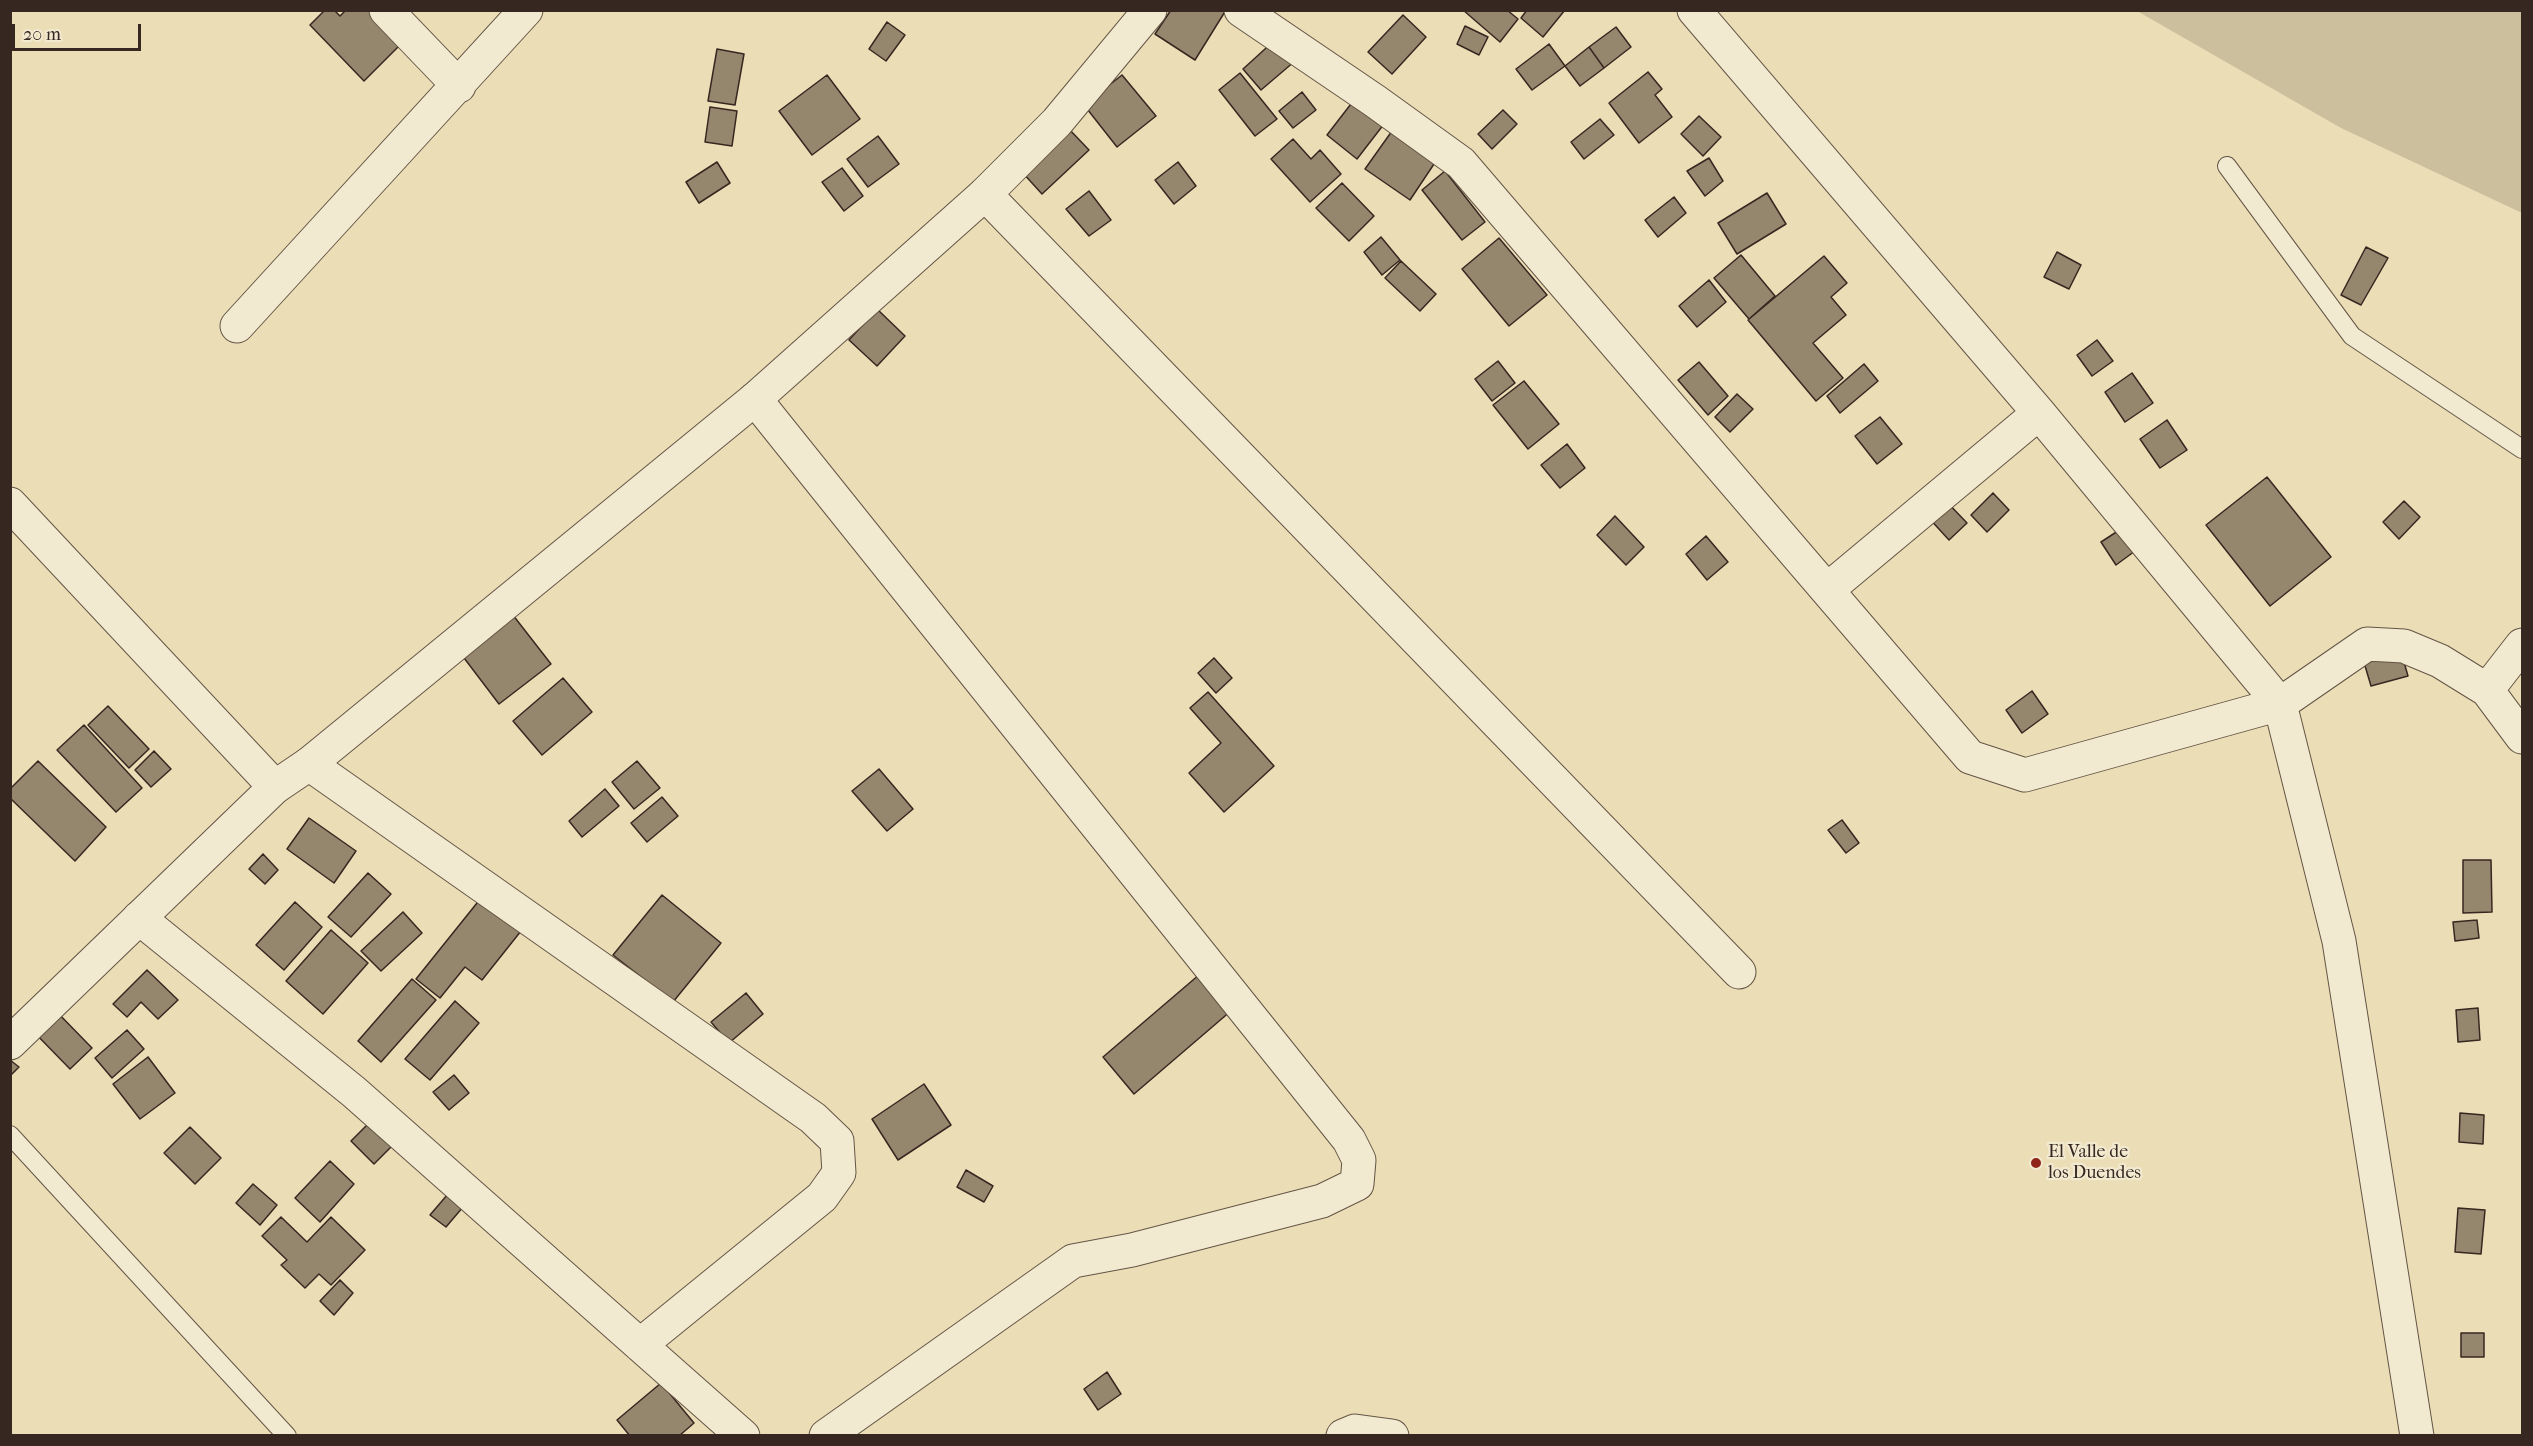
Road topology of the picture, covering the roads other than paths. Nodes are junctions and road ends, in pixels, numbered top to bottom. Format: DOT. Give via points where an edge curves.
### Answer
graph roads {
  1 [pos="386,10"];
  2 [pos="526,10"];
  3 [pos="1150,10"];
  4 [pos="1240,10"];
  5 [pos="1694,10"];
  6 [pos="459,86"];
  7 [pos="2227,166"];
  8 [pos="985,194"];
  9 [pos="237,326"];
  10 [pos="755,399"];
  11 [pos="2038,413"];
  12 [pos="2523,449"];
  13 [pos="10,504"];
  14 [pos="1827,590"];
  15 [pos="2523,645"];
  16 [pos="2487,690"];
  17 [pos="2280,704"];
  18 [pos="2523,737"];
  19 [pos="309,764"];
  20 [pos="275,787"];
  21 [pos="139,918"];
  22 [pos="1739,972"];
  23 [pos="10,1043"];
  24 [pos="10,1135"];
  25 [pos="640,1345"];
  26 [pos="287,1436"];
  27 [pos="743,1436"];
  28 [pos="826,1436"];
  29 [pos="1342,1436"];
  30 [pos="1392,1436"];
  31 [pos="2417,1436"];
  1 -- 6 [label="street"];
  2 -- 6 [label="street"];
  3 -- 8 [label="street" via="1057,122"];
  4 -- 14 [label="street" via="1461,163"];
  5 -- 11 [label="street"];
  6 -- 9 [label="street"];
  7 -- 12 [label="lane" via="2352,336"];
  8 -- 10 [label="street"];
  8 -- 22 [label="street"];
  10 -- 19 [label="street"];
  10 -- 28 [label="street" via="1342,1131 1359,1160 1357,1184 1322,1202 1073,1261"];
  11 -- 14 [label="street"];
  11 -- 17 [label="street"];
  13 -- 20 [label="street"];
  14 -- 17 [label="street" via="1970,757 2025,775"];
  15 -- 16 [label="street"];
  16 -- 17 [label="street" via="2440,661 2404,646 2367,644"];
  16 -- 18 [label="street"];
  17 -- 31 [label="street" via="2339,940"];
  19 -- 20 [label="street"];
  19 -- 25 [label="street" via="813,1118 837,1140 839,1173 822,1197"];
  20 -- 21 [label="street"];
  21 -- 23 [label="street"];
  21 -- 25 [label="street" via="354,1092"];
  24 -- 26 [label="lane"];
  25 -- 27 [label="street"];
  29 -- 30 [label="street" via="1355,1431"];
}
